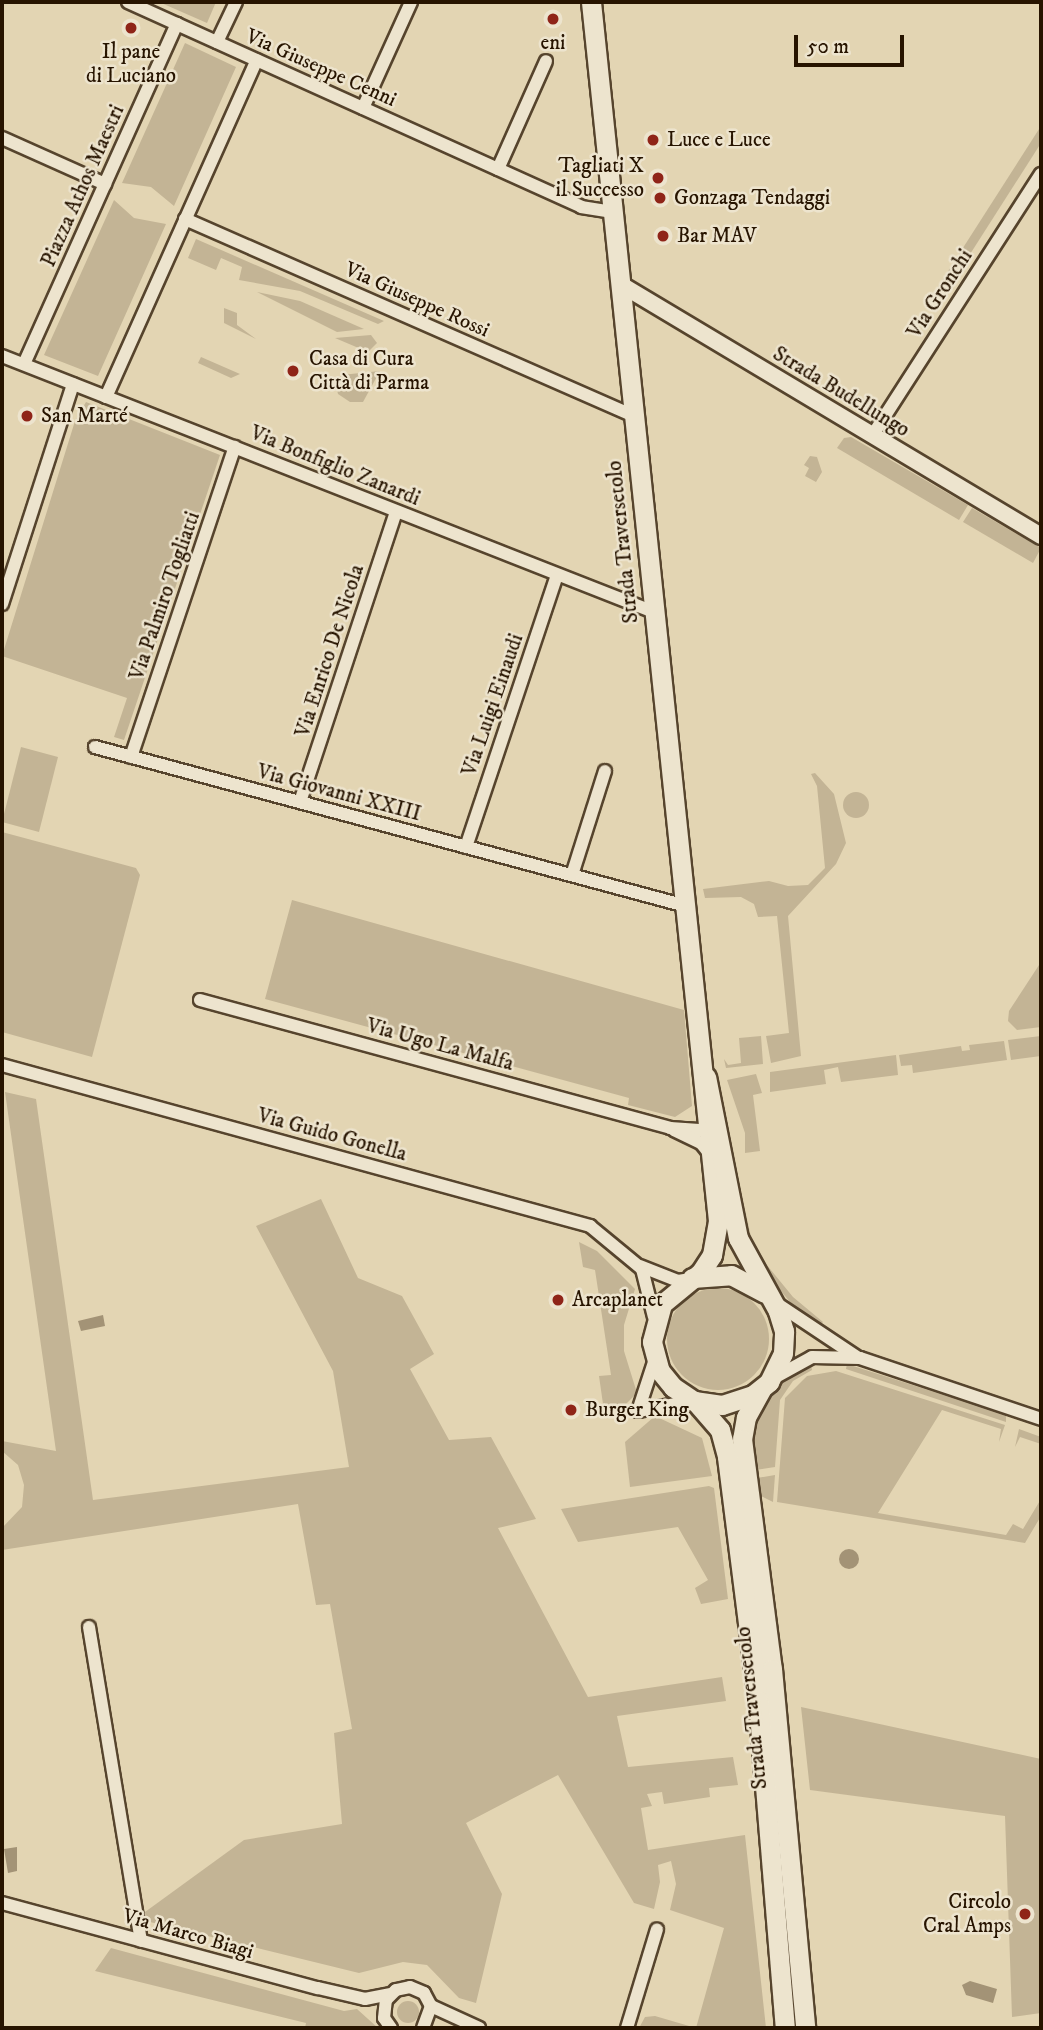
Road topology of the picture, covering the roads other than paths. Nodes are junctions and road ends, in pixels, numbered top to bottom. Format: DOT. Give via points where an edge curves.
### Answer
graph roads {
  1 [pos="128,2"];
  2 [pos="236,2"];
  3 [pos="411,2"];
  4 [pos="591,2"];
  5 [pos="177,24"];
  6 [pos="217,42"];
  7 [pos="257,60"];
  8 [pos="546,61"];
  9 [pos="363,108"];
  10 [pos="2,138"];
  11 [pos="498,169"];
  12 [pos="1041,174"];
  13 [pos="105,184"];
  14 [pos="613,212"];
  15 [pos="186,219"];
  16 [pos="620,284"];
  17 [pos="2,356"];
  18 [pos="24,364"];
  19 [pos="73,384"];
  20 [pos="106,397"];
  21 [pos="633,416"];
  22 [pos="872,436"];
  23 [pos="235,447"];
  24 [pos="397,511"];
  25 [pos="1041,536"];
  26 [pos="557,575"];
  27 [pos="2,604"];
  28 [pos="654,612"];
  29 [pos="95,747"];
  30 [pos="131,757"];
  31 [pos="605,771"];
  32 [pos="300,802"];
  33 [pos="466,847"];
  34 [pos="572,876"];
  35 [pos="686,906"];
  36 [pos="201,1000"];
  37 [pos="2,1065"];
  38 [pos="706,1077"];
  39 [pos="708,1138"];
  40 [pos="640,1266"];
  41 [pos="691,1279"];
  42 [pos="769,1297"];
  43 [pos="654,1323"];
  44 [pos="653,1352"];
  45 [pos="860,1358"];
  46 [pos="765,1385"];
  47 [pos="694,1401"];
  48 [pos="1041,1419"];
  49 [pos="89,1627"];
  50 [pos="2,1903"];
  51 [pos="657,1929"];
  52 [pos="141,1941"];
  53 [pos="390,1994"];
  54 [pos="365,1999"];
  55 [pos="431,2006"];
  56 [pos="383,2011"];
  57 [pos="457,2021"];
  58 [pos="426,2025"];
  59 [pos="391,2028"];
  60 [pos="479,2028"];
  61 [pos="627,2028"];
  62 [pos="785,2028"];
  63 [pos="805,2028"];
  1 -- 5 [label="street, Via Giuseppe Cenni"];
  2 -- 6 [label="street"];
  3 -- 9 [label="street"];
  4 -- 14 [label="main road, Strada Traversetolo"];
  5 -- 6 [label="street, Via Giuseppe Cenni"];
  5 -- 13 [label="street, Piazza Athos Maestri"];
  6 -- 7 [label="street, Via Giuseppe Cenni"];
  7 -- 9 [label="street, Via Giuseppe Cenni"];
  7 -- 15 [label="street"];
  8 -- 11 [label="street"];
  9 -- 11 [label="street, Via Giuseppe Cenni"];
  10 -- 13 [label="street"];
  11 -- 14 [label="street, Via Giuseppe Cenni" via="591,211"];
  12 -- 22 [label="street, Via Gronchi"];
  13 -- 18 [label="street, Piazza Athos Maestri"];
  14 -- 16 [label="main road, Strada Traversetolo"];
  15 -- 20 [label="street"];
  15 -- 21 [label="street, Via Giuseppe Rossi"];
  16 -- 21 [label="main road, Strada Traversetolo"];
  16 -- 22 [label="street, Strada Budellungo"];
  17 -- 18 [label="street, Via Bonfiglio Zanardi"];
  18 -- 19 [label="street, Via Bonfiglio Zanardi"];
  19 -- 20 [label="street, Via Bonfiglio Zanardi"];
  19 -- 27 [label="street"];
  20 -- 23 [label="street, Via Bonfiglio Zanardi"];
  21 -- 28 [label="main road, Strada Traversetolo"];
  22 -- 25 [label="street, Strada Budellungo"];
  23 -- 24 [label="street, Via Bonfiglio Zanardi"];
  23 -- 30 [label="street, Via Palmiro Togliatti"];
  24 -- 26 [label="street, Via Bonfiglio Zanardi"];
  24 -- 32 [label="street, Via Enrico De Nicola"];
  26 -- 28 [label="street, Via Bonfiglio Zanardi"];
  26 -- 33 [label="street, Via Luigi Einaudi"];
  28 -- 35 [label="main road, Strada Traversetolo"];
  29 -- 30 [label="street, Via Giovanni XXIII"];
  30 -- 32 [label="street, Via Giovanni XXIII"];
  31 -- 34 [label="street"];
  32 -- 33 [label="street, Via Giovanni XXIII"];
  33 -- 34 [label="street, Via Giovanni XXIII"];
  34 -- 35 [label="street, Via Giovanni XXIII"];
  35 -- 38 [label="main road, Strada Traversetolo"];
  36 -- 39 [label="street, Via Ugo La Malfa"];
  37 -- 40 [label="street, Via Guido Gonella" via="574,1221 603,1234"];
  38 -- 39 [label="main road, Strada Traversetolo"];
  38 -- 39 [label="main road, Strada Traversetolo"];
  39 -- 41 [label="main road, Strada Traversetolo" via="717,1239 708,1262"];
  39 -- 42 [label="main road, Strada Traversetolo" via="738,1238"];
  40 -- 41 [label="street, Via Guido Gonella" via="678,1280"];
  40 -- 43 [label="street" via="649,1286"];
  41 -- 42 [label="main road" via="731,1275 750,1281"];
  41 -- 43 [label="main road, Strada Traversetolo" via="668,1296"];
  42 -- 45 [label="street"];
  42 -- 46 [label="main road, Strada Traversetolo" via="782,1321 784,1342"];
  43 -- 44 [label="main road, Strada Traversetolo"];
  44 -- 47 [label="main road, Strada Traversetolo" via="666,1380"];
  44 -- 47 [label="street" via="653,1372 638,1411"];
  45 -- 46 [label="street" via="803,1359"];
  45 -- 48 [label="street"];
  46 -- 47 [label="main road" via="733,1404"];
  46 -- 63 [label="main road, Strada Traversetolo" via="746,1417 742,1439 772,1669"];
  47 -- 62 [label="main road, Strada Traversetolo" via="717,1424 727,1457 758,1701"];
  49 -- 52 [label="street"];
  50 -- 52 [label="street, Via Marco Biagi"];
  51 -- 61 [label="street"];
  52 -- 54 [label="street, Via Marco Biagi"];
  53 -- 54 [label="street, Via Marco Biagi"];
  53 -- 55 [label="street, Via Marco Biagi" via="403,1987 418,1989"];
  53 -- 56 [label="street"];
  54 -- 56 [label="street, Via Marco Biagi"];
  55 -- 57 [label="street"];
  55 -- 58 [label="street"];
  56 -- 59 [label="street"];
  57 -- 58 [label="street"];
  57 -- 60 [label="street"];
}
